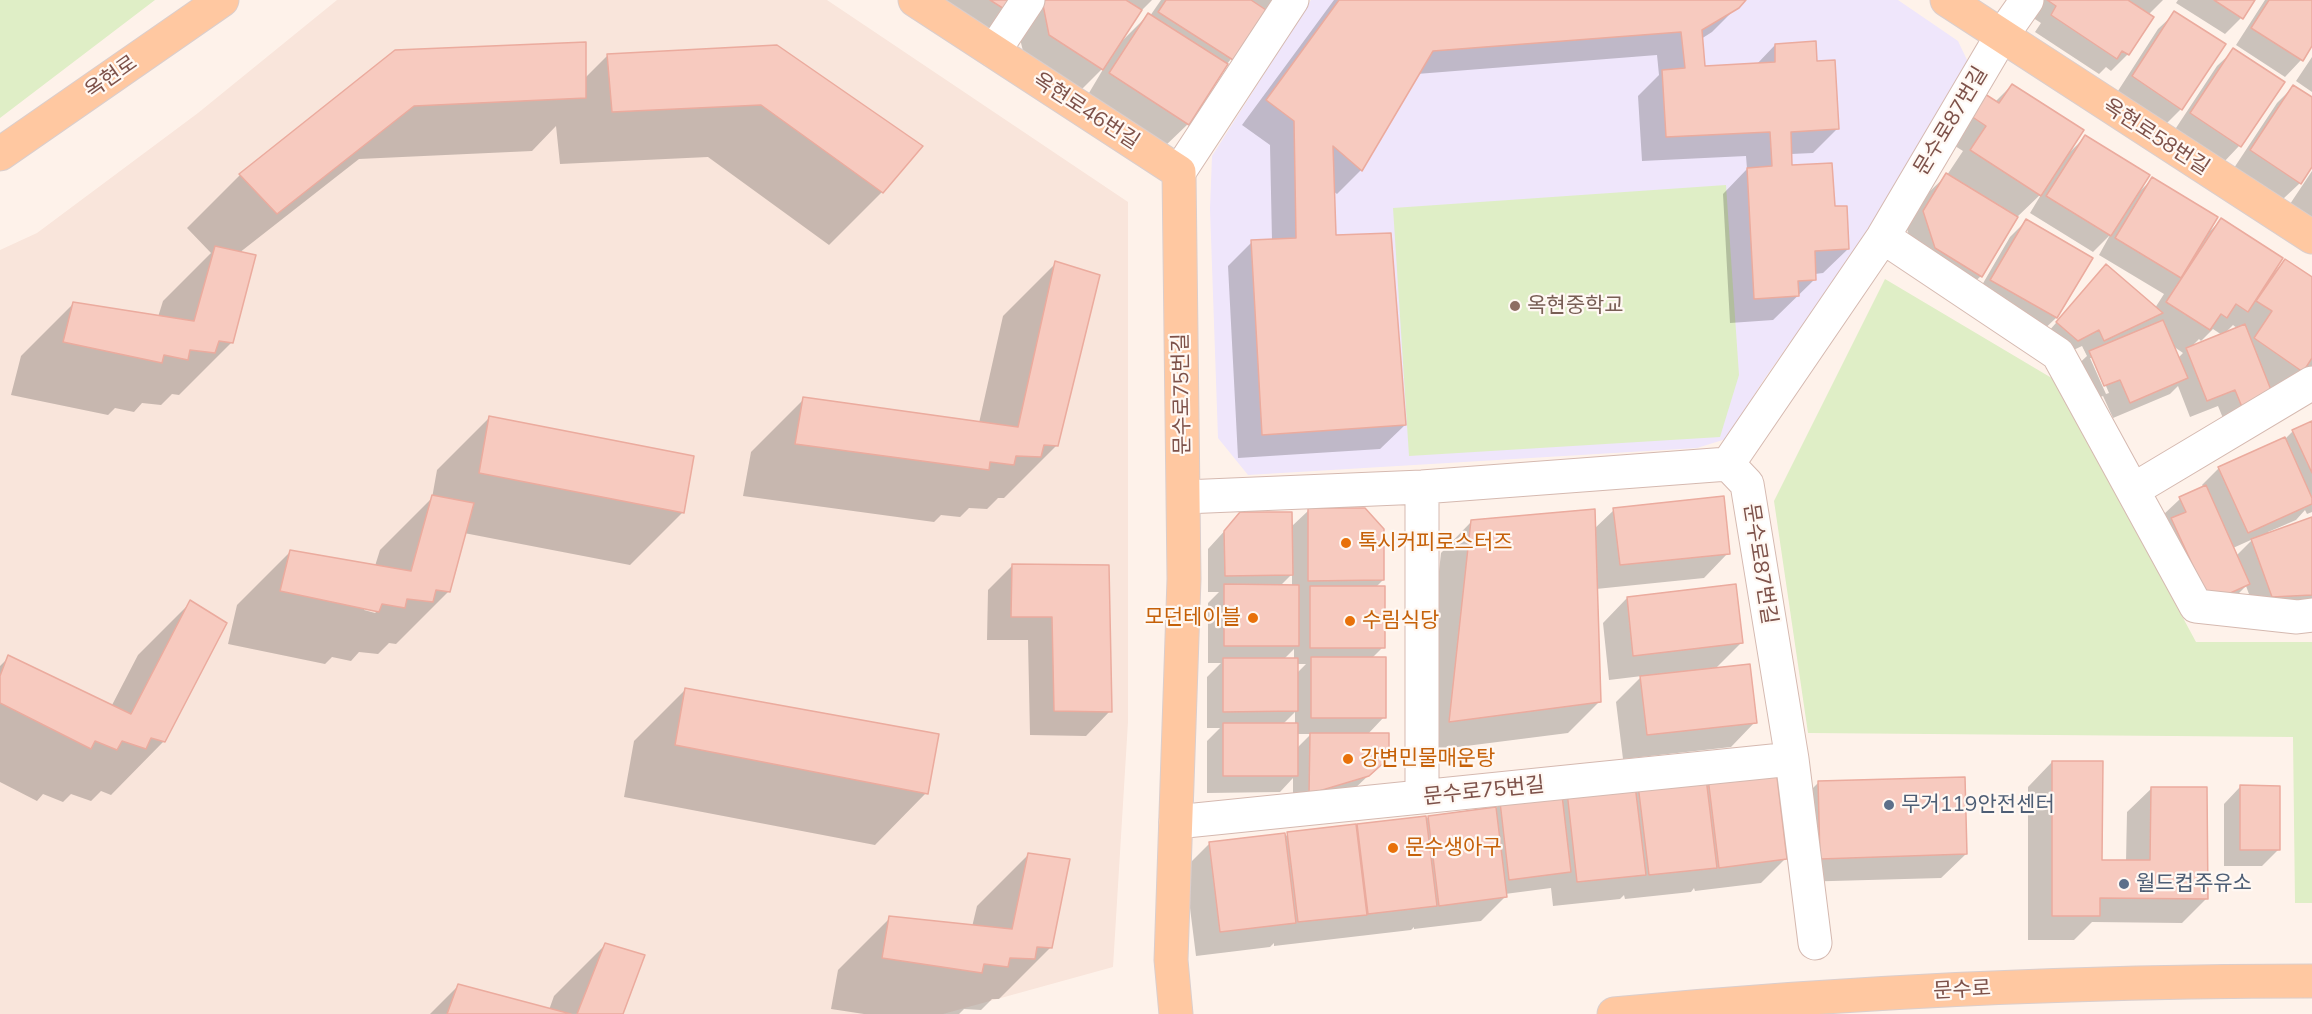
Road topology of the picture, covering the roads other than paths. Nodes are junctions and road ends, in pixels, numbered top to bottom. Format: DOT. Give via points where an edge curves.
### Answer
graph roads {
  1 [pos="222,0"];
  2 [pos="915,0"];
  3 [pos="1028,0"];
  4 [pos="1293,0"];
  5 [pos="1947,0"];
  6 [pos="2027,0"];
  7 [pos="2001,37"];
  8 [pos="994,51"];
  9 [pos="0,154"];
  10 [pos="1179,172"];
  11 [pos="1883,237"];
  12 [pos="2312,237"];
  13 [pos="2312,383"];
  14 [pos="1728,464"];
  15 [pos="1422,487"];
  16 [pos="2133,490"];
  17 [pos="1184,497"];
  18 [pos="2312,615"];
  19 [pos="1792,759"];
  20 [pos="1422,797"];
  21 [pos="1176,822"];
  22 [pos="1815,943"];
  23 [pos="2312,981"];
  24 [pos="1176,1014"];
  25 [pos="1614,1014"];
  1 -- 9 [label="main road, 옥현로"];
  2 -- 8 [label="main road, 옥현로46번길"];
  3 -- 8 [label="street"];
  4 -- 10 [label="street"];
  5 -- 7 [label="main road, 옥현로58번길"];
  6 -- 7 [label="street"];
  7 -- 11 [label="street, 문수로87번길"];
  7 -- 12 [label="main road, 옥현로58번길"];
  8 -- 10 [label="main road, 옥현로46번길"];
  10 -- 17 [label="main road, 문수로75번길"];
  11 -- 14 [label="street, 문수로87번길"];
  11 -- 16 [label="street" via="2058,354"];
  13 -- 16 [label="street"];
  14 -- 15 [label="street"];
  14 -- 19 [label="street, 문수로87번길" via="1747,484"];
  15 -- 17 [label="street"];
  15 -- 20 [label="street"];
  16 -- 18 [label="street" via="2196,606 2297,617"];
  17 -- 21 [label="main road, 문수로75번길"];
  19 -- 20 [label="street, 문수로75번길"];
  19 -- 22 [label="street, 문수로87번길"];
  20 -- 21 [label="street, 문수로75번길"];
  21 -- 24 [label="main road, 문수로75번길" via="1170,960"];
  23 -- 25 [label="main road, 문수로" via="1982,988"];
}
